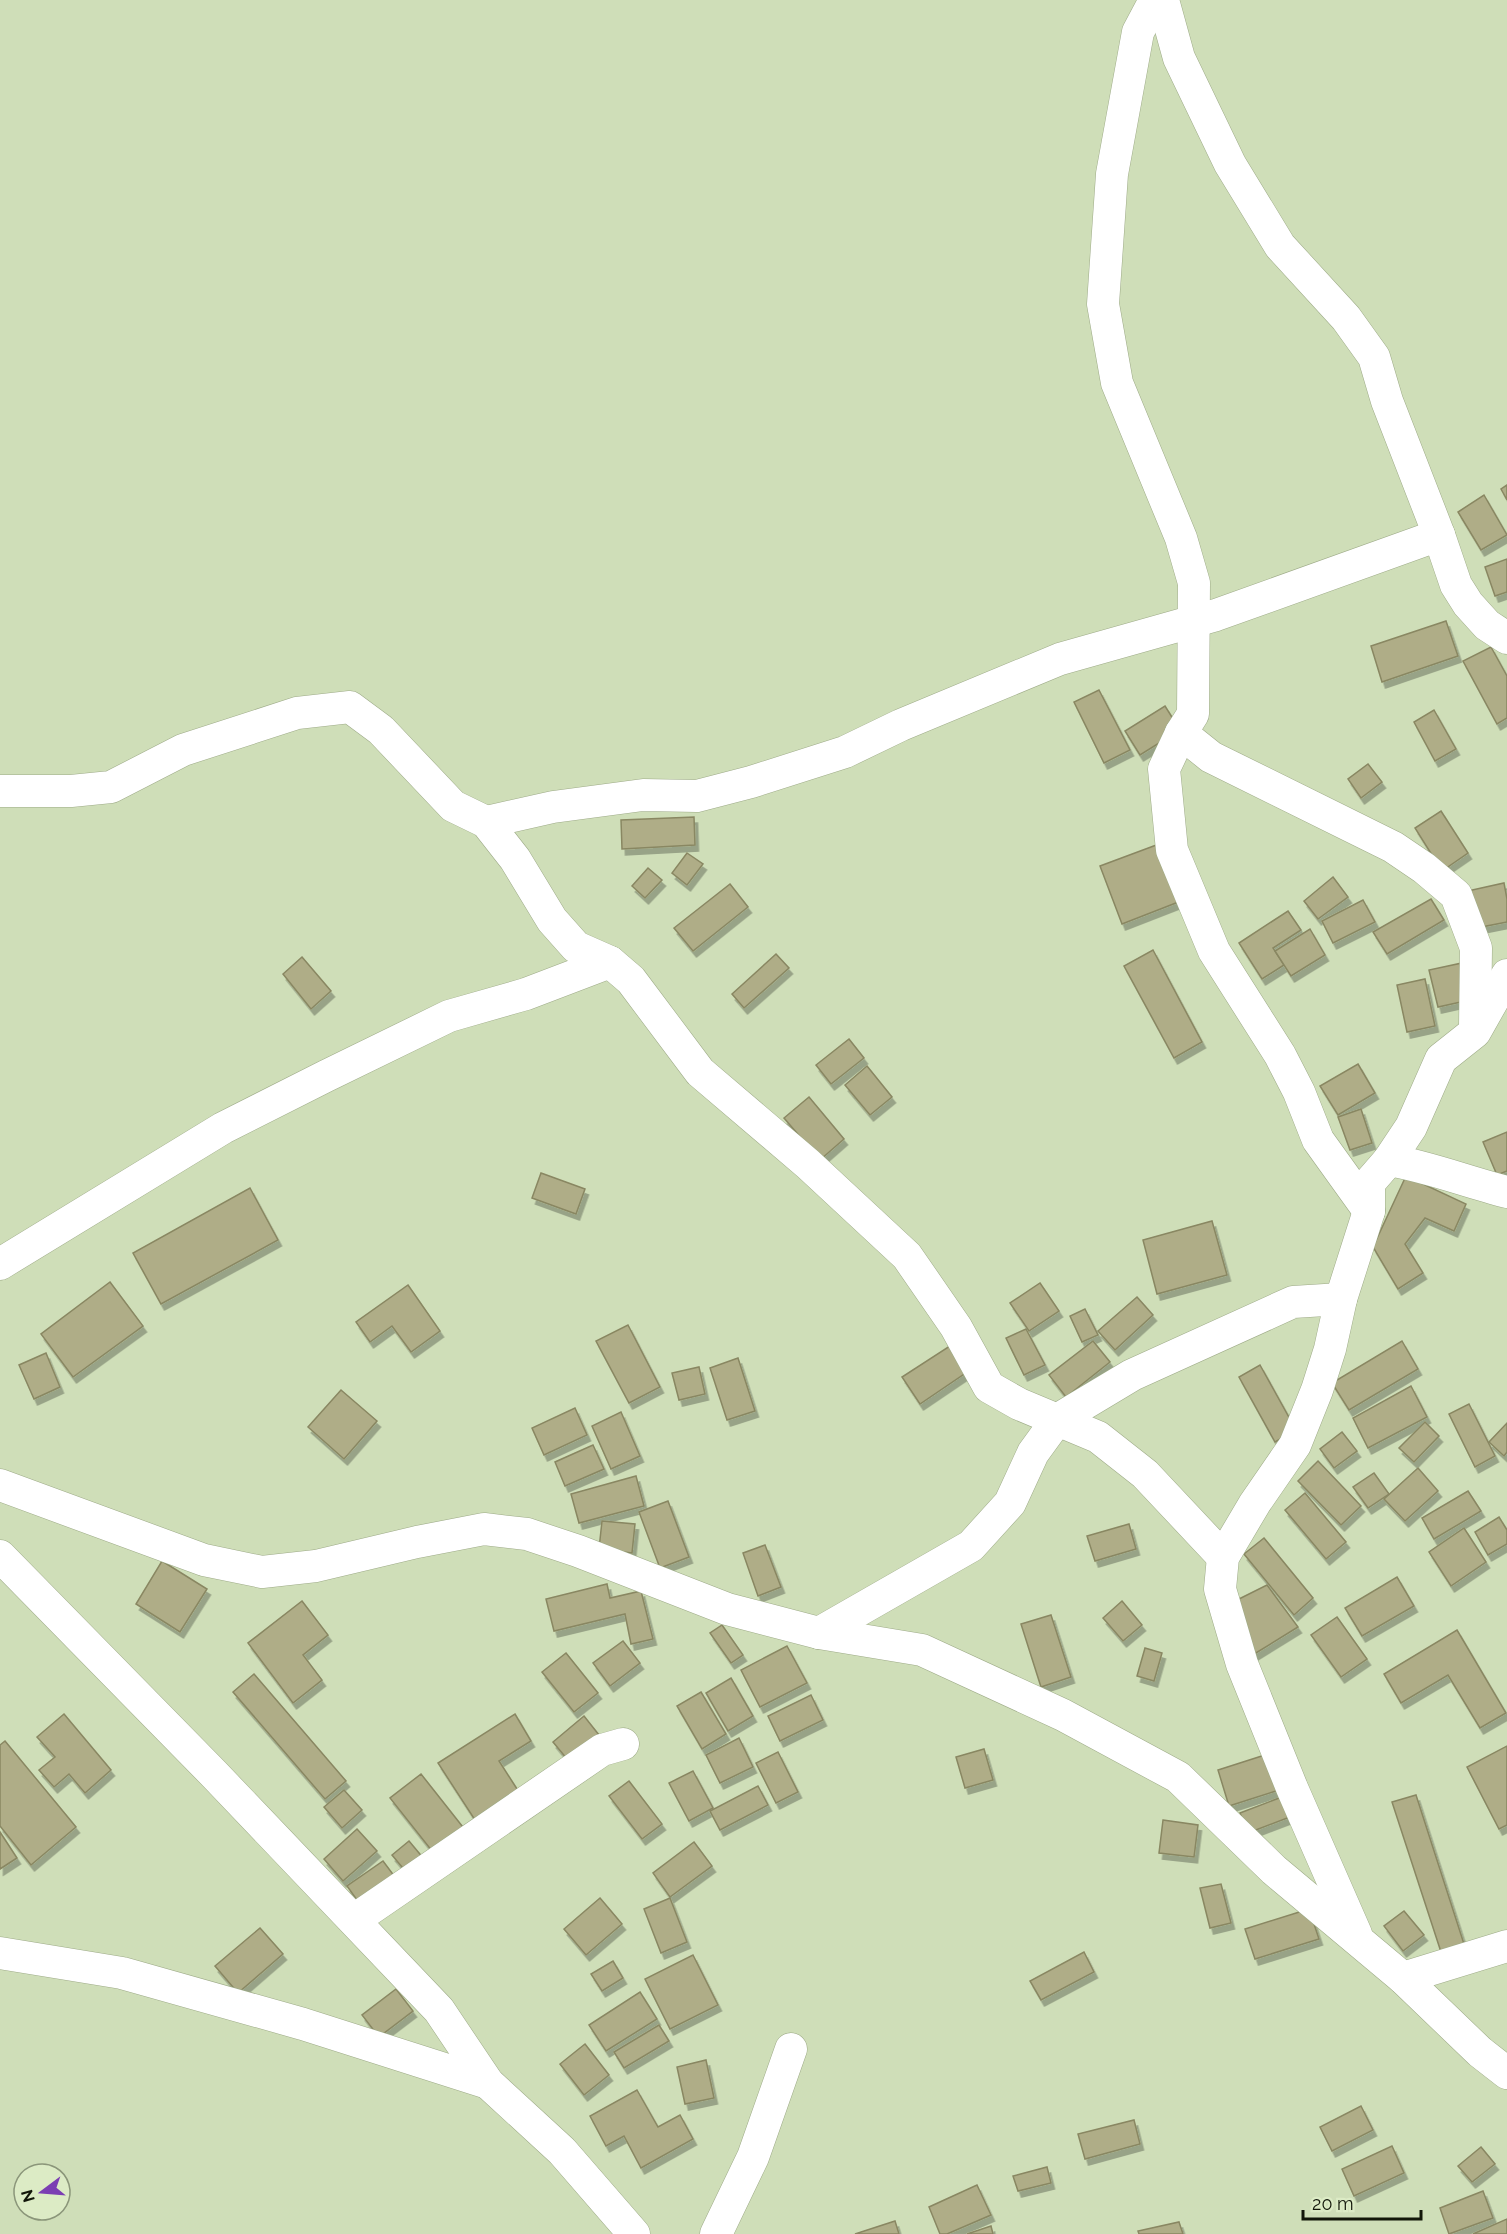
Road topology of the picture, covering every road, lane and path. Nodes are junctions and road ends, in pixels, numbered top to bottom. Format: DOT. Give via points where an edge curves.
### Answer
graph roads {
  1 [pos="1155,0"];
  2 [pos="1163,0"];
  3 [pos="1439,535"];
  4 [pos="1194,622"];
  5 [pos="1507,638"];
  6 [pos="1181,733"];
  7 [pos="0,791"];
  8 [pos="486,822"];
  9 [pos="610,962"];
  10 [pos="1507,975"];
  11 [pos="1474,1032"];
  12 [pos="1389,1160"];
  13 [pos="1507,1192"];
  14 [pos="1369,1210"];
  15 [pos="0,1264"];
  16 [pos="1341,1299"];
  17 [pos="1057,1420"];
  18 [pos="0,1485"];
  19 [pos="0,1556"];
  20 [pos="1223,1557"];
  21 [pos="819,1633"];
  22 [pos="622,1744"];
  23 [pos="354,1920"];
  24 [pos="1359,1941"];
  25 [pos="1507,1946"];
  26 [pos="0,1953"];
  27 [pos="1403,1978"];
  28 [pos="791,2049"];
  29 [pos="1507,2073"];
  30 [pos="488,2083"];
  31 [pos="634,2234"];
  32 [pos="716,2234"];
  1 -- 4 [label="street" via="1138,32 1112,174 1103,304 1117,383 1181,537 1194,583"];
  2 -- 3 [label="street" via="1179,58 1230,164 1280,246 1346,318 1374,357"];
  3 -- 4 [label="street"];
  3 -- 5 [label="street" via="1456,585 1468,604 1486,625"];
  4 -- 6 [label="street" via="1193,714"];
  4 -- 8 [label="street" via="1060,659 846,752 751,782 697,796 643,795 554,807"];
  6 -- 11 [label="street" via="1211,757 1393,847 1456,895 1476,948"];
  6 -- 14 [label="street" via="1164,769 1172,850 1214,951 1280,1054 1318,1140"];
  7 -- 8 [label="street" via="111,787 183,750 297,713 350,707 381,730 453,806"];
  8 -- 9 [label="street" via="552,920 576,947"];
  9 -- 15 [label="street" via="526,994 449,1016 326,1076 223,1128"];
  9 -- 17 [label="street" via="631,980 700,1072 907,1256 956,1327 989,1387"];
  10 -- 11 [label="street"];
  11 -- 12 [label="street" via="1441,1059 1411,1127"];
  12 -- 13 [label="street"];
  12 -- 14 [label="street" via="1370,1183"];
  14 -- 16 [label="street"];
  16 -- 17 [label="street" via="1293,1302 1132,1376"];
  16 -- 20 [label="street" via="1330,1349 1295,1445 1254,1503"];
  17 -- 20 [label="street" via="1098,1437 1145,1474"];
  17 -- 21 [label="street" via="1033,1453 1010,1503 971,1545"];
  18 -- 21 [label="street" via="204,1560 262,1572 316,1566 484,1529 527,1534 727,1609"];
  19 -- 23 [label="street"];
  20 -- 24 [label="street" via="1220,1589 1242,1664"];
  21 -- 24 [label="street" via="922,1650 1063,1715 1159,1766 1178,1777 1274,1870"];
  22 -- 23 [label="street" via="602,1750"];
  23 -- 30 [label="street" via="439,2010"];
  24 -- 27 [label="street"];
  25 -- 27 [label="street"];
  26 -- 30 [label="street" via="122,1972"];
  27 -- 29 [label="street"];
  28 -- 32 [label="street" via="753,2157"];
  30 -- 31 [label="street" via="562,2151"];
}
